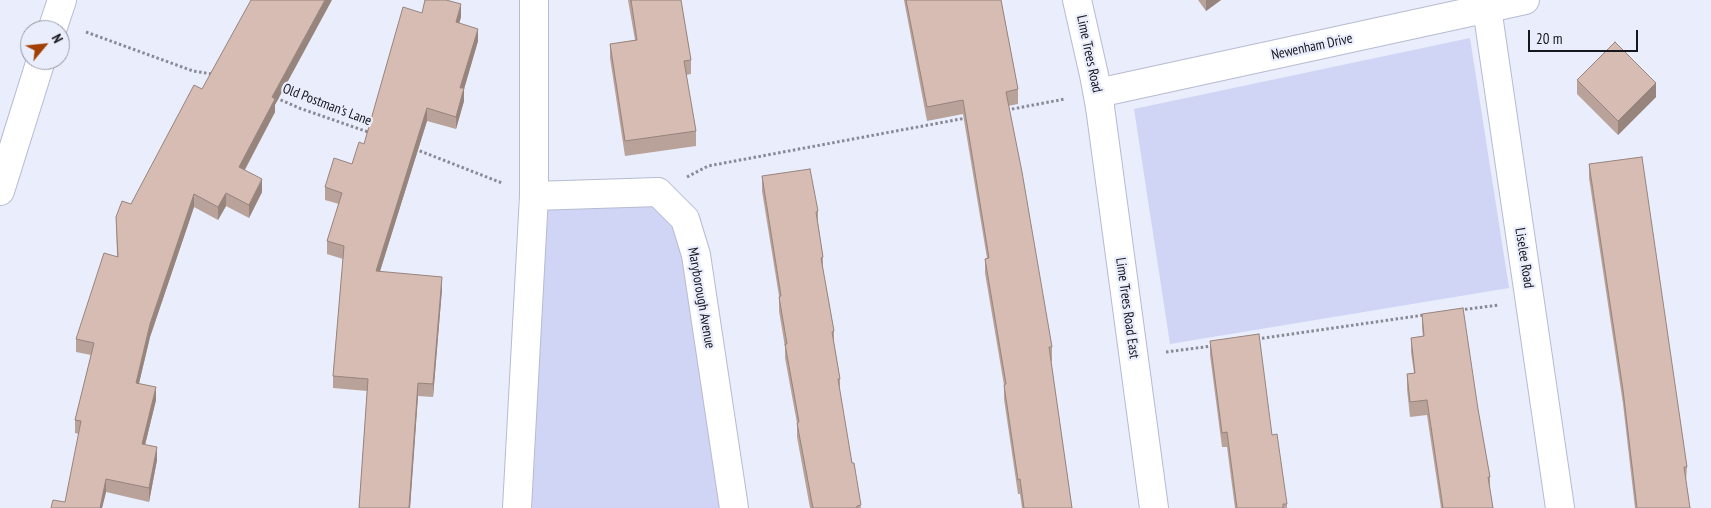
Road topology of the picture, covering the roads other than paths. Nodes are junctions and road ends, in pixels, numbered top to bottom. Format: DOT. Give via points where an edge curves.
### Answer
graph roads {
  1 [pos="534,0"];
  2 [pos="1077,0"];
  3 [pos="1525,0"];
  4 [pos="1487,8"];
  5 [pos="38,70"];
  6 [pos="1099,100"];
  7 [pos="0,191"];
  8 [pos="534,196"];
  9 [pos="517,508"];
  10 [pos="734,508"];
  11 [pos="1154,508"];
  12 [pos="1560,508"];
  1 -- 8 [label="street"];
  2 -- 6 [label="street, Lime Trees Road"];
  3 -- 4 [label="street, Newenham Drive"];
  4 -- 6 [label="street, Newenham Drive"];
  4 -- 12 [label="street, Liselee Road"];
  5 -- 7 [label="street"];
  6 -- 11 [label="street, Lime Trees Road East"];
  8 -- 9 [label="street"];
  8 -- 10 [label="street, Maryborough Avenue" via="658,192 685,219 696,255"];
}
